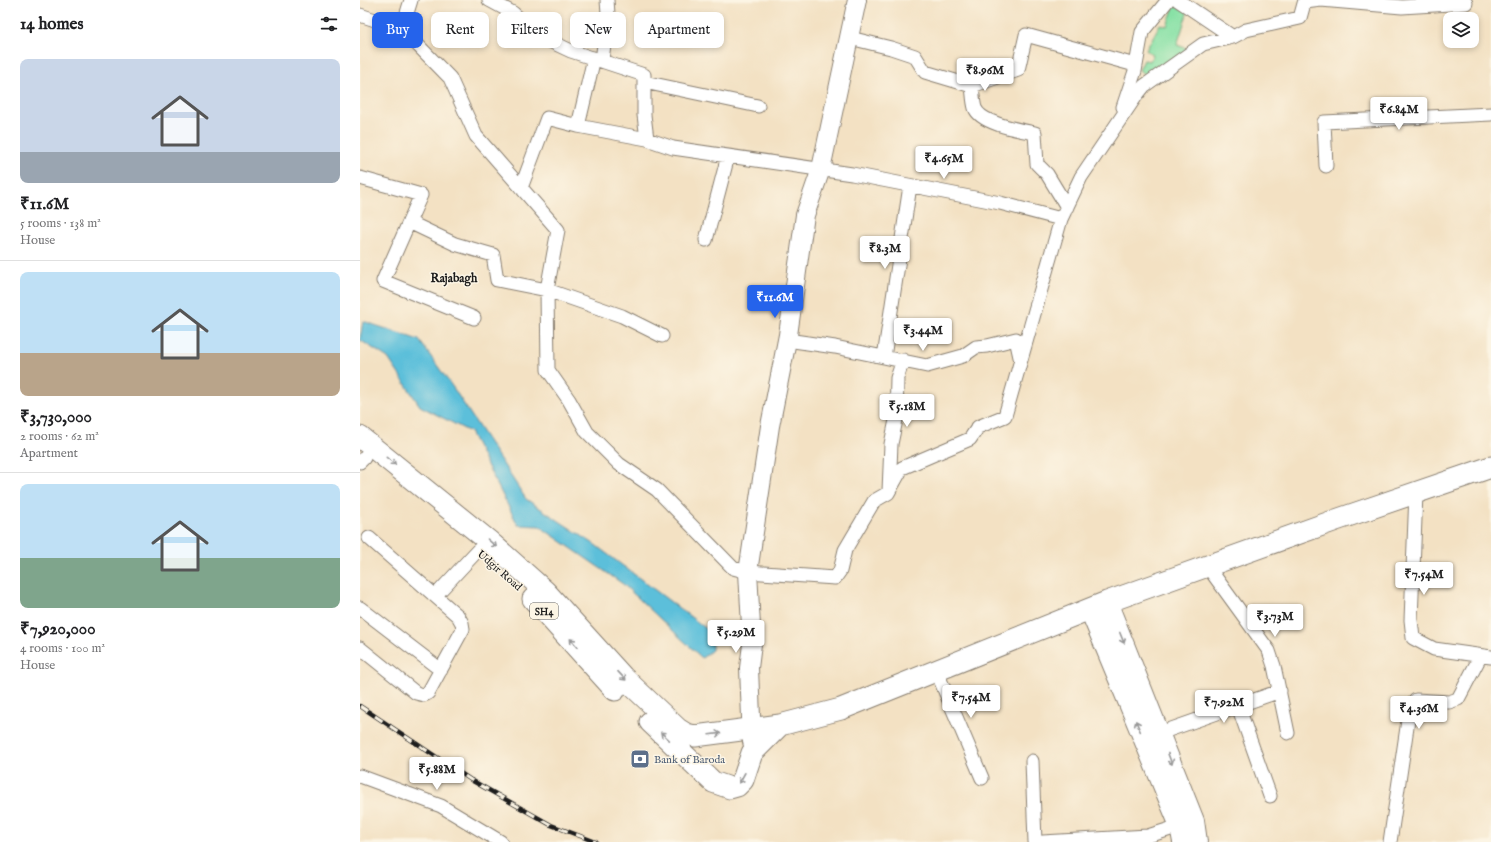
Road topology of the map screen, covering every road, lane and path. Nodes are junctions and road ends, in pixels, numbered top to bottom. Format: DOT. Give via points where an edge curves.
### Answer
graph roads {
  1 [pos="411,0"];
  2 [pos="489,0"];
  3 [pos="607,0"];
  4 [pos="857,0"];
  5 [pos="1168,0"];
  6 [pos="1178,0"];
  7 [pos="1305,1"];
  8 [pos="1466,3"];
  9 [pos="407,12"];
  10 [pos="360,14"];
  11 [pos="372,18"];
  12 [pos="1233,37"];
  13 [pos="850,38"];
  14 [pos="421,48"];
  15 [pos="598,59"];
  16 [pos="1135,65"];
  17 [pos="644,82"];
  18 [pos="972,86"];
  19 [pos="758,106"];
  20 [pos="1491,114"];
  21 [pos="1116,125"];
  22 [pos="578,126"];
  23 [pos="647,139"];
  24 [pos="728,156"];
  25 [pos="1326,166"];
  26 [pos="821,169"];
  27 [pos="360,178"];
  28 [pos="910,186"];
  29 [pos="521,188"];
  30 [pos="1067,207"];
  31 [pos="1061,219"];
  32 [pos="409,222"];
  33 [pos="706,240"];
  34 [pos="547,290"];
  35 [pos="474,318"];
  36 [pos="662,336"];
  37 [pos="787,340"];
  38 [pos="884,356"];
  39 [pos="1021,359"];
  40 [pos="903,360"];
  41 [pos="360,437"];
  42 [pos="361,459"];
  43 [pos="1491,467"];
  44 [pos="888,493"];
  45 [pos="1416,493"];
  46 [pos="369,538"];
  47 [pos="478,550"];
  48 [pos="1208,567"];
  49 [pos="748,572"];
  50 [pos="436,595"];
  51 [pos="1099,606"];
  52 [pos="360,608"];
  53 [pos="360,648"];
  54 [pos="1486,657"];
  55 [pos="441,670"];
  56 [pos="936,670"];
  57 [pos="1280,692"];
  58 [pos="1238,706"];
  59 [pos="780,725"];
  60 [pos="752,728"];
  61 [pos="1160,734"];
  62 [pos="1288,734"];
  63 [pos="752,753"];
  64 [pos="1032,761"];
  65 [pos="360,776"];
  66 [pos="982,778"];
  67 [pos="1270,796"];
  68 [pos="1181,834"];
  69 [pos="501,842"];
  70 [pos="1035,842"];
  71 [pos="1043,842"];
  72 [pos="1198,842"];
  73 [pos="1390,842"];
  1 -- 9 [label="street"];
  2 -- 15 [label="street" via="513,13 537,35 571,51"];
  3 -- 15 [label="street" via="608,14"];
  4 -- 13 [label="main road"];
  5 -- 16 [label="street" via="1142,32"];
  6 -- 12 [label="street"];
  7 -- 8 [label="street" via="1402,7"];
  7 -- 12 [label="street" via="1300,18 1246,30"];
  10 -- 11 [label="street"];
  12 -- 21 [label="street" via="1203,44 1144,86"];
  13 -- 18 [label="street" via="914,56 924,72"];
  13 -- 26 [label="main road"];
  14 -- 29 [label="street" via="450,78 476,136"];
  15 -- 17 [label="street" via="644,74"];
  15 -- 22 [label="street"];
  16 -- 18 [label="street" via="1026,35 1018,70"];
  16 -- 21 [label="street"];
  17 -- 19 [label="street"];
  17 -- 23 [label="street"];
  18 -- 30 [label="street" via="976,109 985,118 1003,126 1035,133 1037,164 1047,174"];
  20 -- 25 [label="street" via="1324,122"];
  21 -- 30 [label="street" via="1081,177"];
  22 -- 23 [label="street"];
  22 -- 29 [label="street" via="547,118"];
  23 -- 24 [label="street" via="673,148"];
  24 -- 26 [label="street"];
  24 -- 33 [label="street"];
  26 -- 28 [label="street"];
  26 -- 37 [label="main road" via="806,215"];
  27 -- 32 [label="street" via="421,195"];
  28 -- 31 [label="street" via="1000,203"];
  28 -- 38 [label="street"];
  29 -- 34 [label="street" via="558,230"];
  30 -- 31 [label="street"];
  31 -- 39 [label="street"];
  32 -- 34 [label="street" via="456,244 493,255 497,280"];
  32 -- 35 [label="street" via="383,281"];
  34 -- 36 [label="street" via="622,316"];
  34 -- 49 [label="street" via="548,370 587,432 619,464 657,490 733,568"];
  37 -- 38 [label="street"];
  37 -- 49 [label="main road" via="770,426"];
  38 -- 40 [label="street"];
  39 -- 40 [label="street" via="1016,339 976,347 963,356 927,366"];
  39 -- 44 [label="street" via="1005,416 978,427 970,438 902,468"];
  40 -- 44 [label="street" via="897,378 896,420 891,444"];
  41 -- 60 [label="highway, Udgir Road / SH4, one-way" via="490,542 545,591 623,677 678,729 695,736"];
  42 -- 47 [label="highway, Udgir Road / SH4"];
  43 -- 45 [label="highway"];
  44 -- 49 [label="street" via="874,501 845,550 840,571 835,578"];
  45 -- 48 [label="highway"];
  45 -- 54 [label="street" via="1411,620 1413,638 1434,650"];
  46 -- 50 [label="street"];
  47 -- 50 [label="street"];
  63 -- 47 [label="highway, Udgir Road / SH4, one-way" via="743,780 737,786 730,788 713,782 614,688 536,602"];
  48 -- 51 [label="highway"];
  48 -- 57 [label="street" via="1269,652"];
  49 -- 60 [label="main road" via="752,644 749,668"];
  50 -- 55 [label="street" via="462,623 460,636"];
  51 -- 56 [label="highway"];
  51 -- 61 [label="main road, one-way"];
  68 -- 51 [label="main road, one-way"];
  52 -- 55 [label="street"];
  53 -- 55 [label="street" via="420,695 428,693"];
  54 -- 73 [label="street" via="1458,699 1449,702 1416,700 1410,707"];
  56 -- 59 [label="highway" via="841,709"];
  56 -- 66 [label="street"];
  57 -- 58 [label="street"];
  57 -- 62 [label="street"];
  58 -- 61 [label="street"];
  58 -- 67 [label="street"];
  59 -- 60 [label="highway"];
  59 -- 63 [label="highway"];
  60 -- 63 [label="main road"];
  61 -- 72 [label="main road, one-way" via="1194,821"];
  64 -- 70 [label="street"];
  65 -- 69 [label="street" via="441,806"];
  68 -- 71 [label="street"];
}
